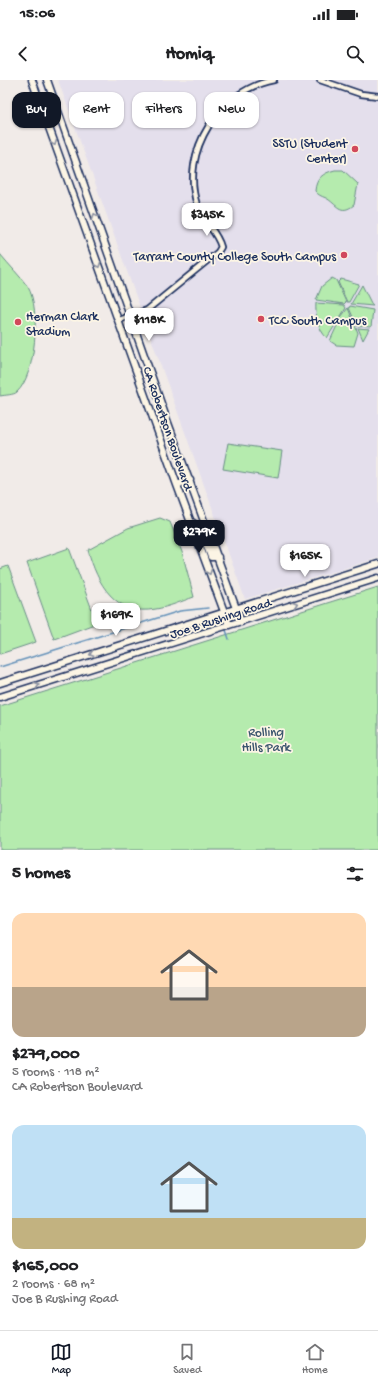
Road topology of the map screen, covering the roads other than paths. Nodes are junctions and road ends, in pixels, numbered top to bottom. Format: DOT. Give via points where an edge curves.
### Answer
graph roads {
  1 [pos="32,80"];
  2 [pos="47,80"];
  3 [pos="274,80"];
  4 [pos="320,80"];
  5 [pos="378,96"];
  6 [pos="74,158"];
  7 [pos="61,163"];
  8 [pos="131,317"];
  9 [pos="119,320"];
  10 [pos="164,412"];
  11 [pos="153,416"];
  12 [pos="190,480"];
  13 [pos="177,485"];
  14 [pos="190,521"];
  15 [pos="218,557"];
  16 [pos="378,564"];
  17 [pos="378,578"];
  18 [pos="236,608"];
  19 [pos="224,612"];
  20 [pos="241,622"];
  21 [pos="229,625"];
  22 [pos="0,683"];
  23 [pos="0,697"];
  1 -- 7 [label="street, CA Robertson Boulevard, one-way"];
  2 -- 6 [label="street, CA Robertson Boulevard"];
  3 -- 8 [label="street" via="253,87 228,103 205,131 196,154 193,187 197,205 219,240 221,247 218,252 149,309"];
  4 -- 5 [label="street" via="361,94"];
  6 -- 7 [label="street"];
  8 -- 6 [label="street, CA Robertson Boulevard, one-way"];
  7 -- 9 [label="street, CA Robertson Boulevard, one-way"];
  8 -- 9 [label="street"];
  8 -- 10 [label="street, CA Robertson Boulevard"];
  9 -- 11 [label="street, CA Robertson Boulevard"];
  10 -- 11 [label="street"];
  10 -- 12 [label="street, CA Robertson Boulevard"];
  11 -- 13 [label="street, CA Robertson Boulevard"];
  12 -- 13 [label="street"];
  12 -- 15 [label="street, CA Robertson Boulevard"];
  13 -- 14 [label="street, CA Robertson Boulevard"];
  14 -- 15 [label="street" via="200,527 211,557"];
  14 -- 19 [label="street, CA Robertson Boulevard, one-way"];
  15 -- 18 [label="street, CA Robertson Boulevard"];
  16 -- 18 [label="street, Joe B Rushing Road"];
  20 -- 17 [label="street, Joe B Rushing Road, one-way"];
  18 -- 19 [label="street, Joe B Rushing Road"];
  18 -- 20 [label="street, CA Robertson Boulevard"];
  19 -- 21 [label="street, CA Robertson Boulevard"];
  19 -- 22 [label="street, Joe B Rushing Road, one-way"];
  20 -- 21 [label="street, Joe B Rushing Road"];
  23 -- 21 [label="street, Joe B Rushing Road, one-way"];
}
